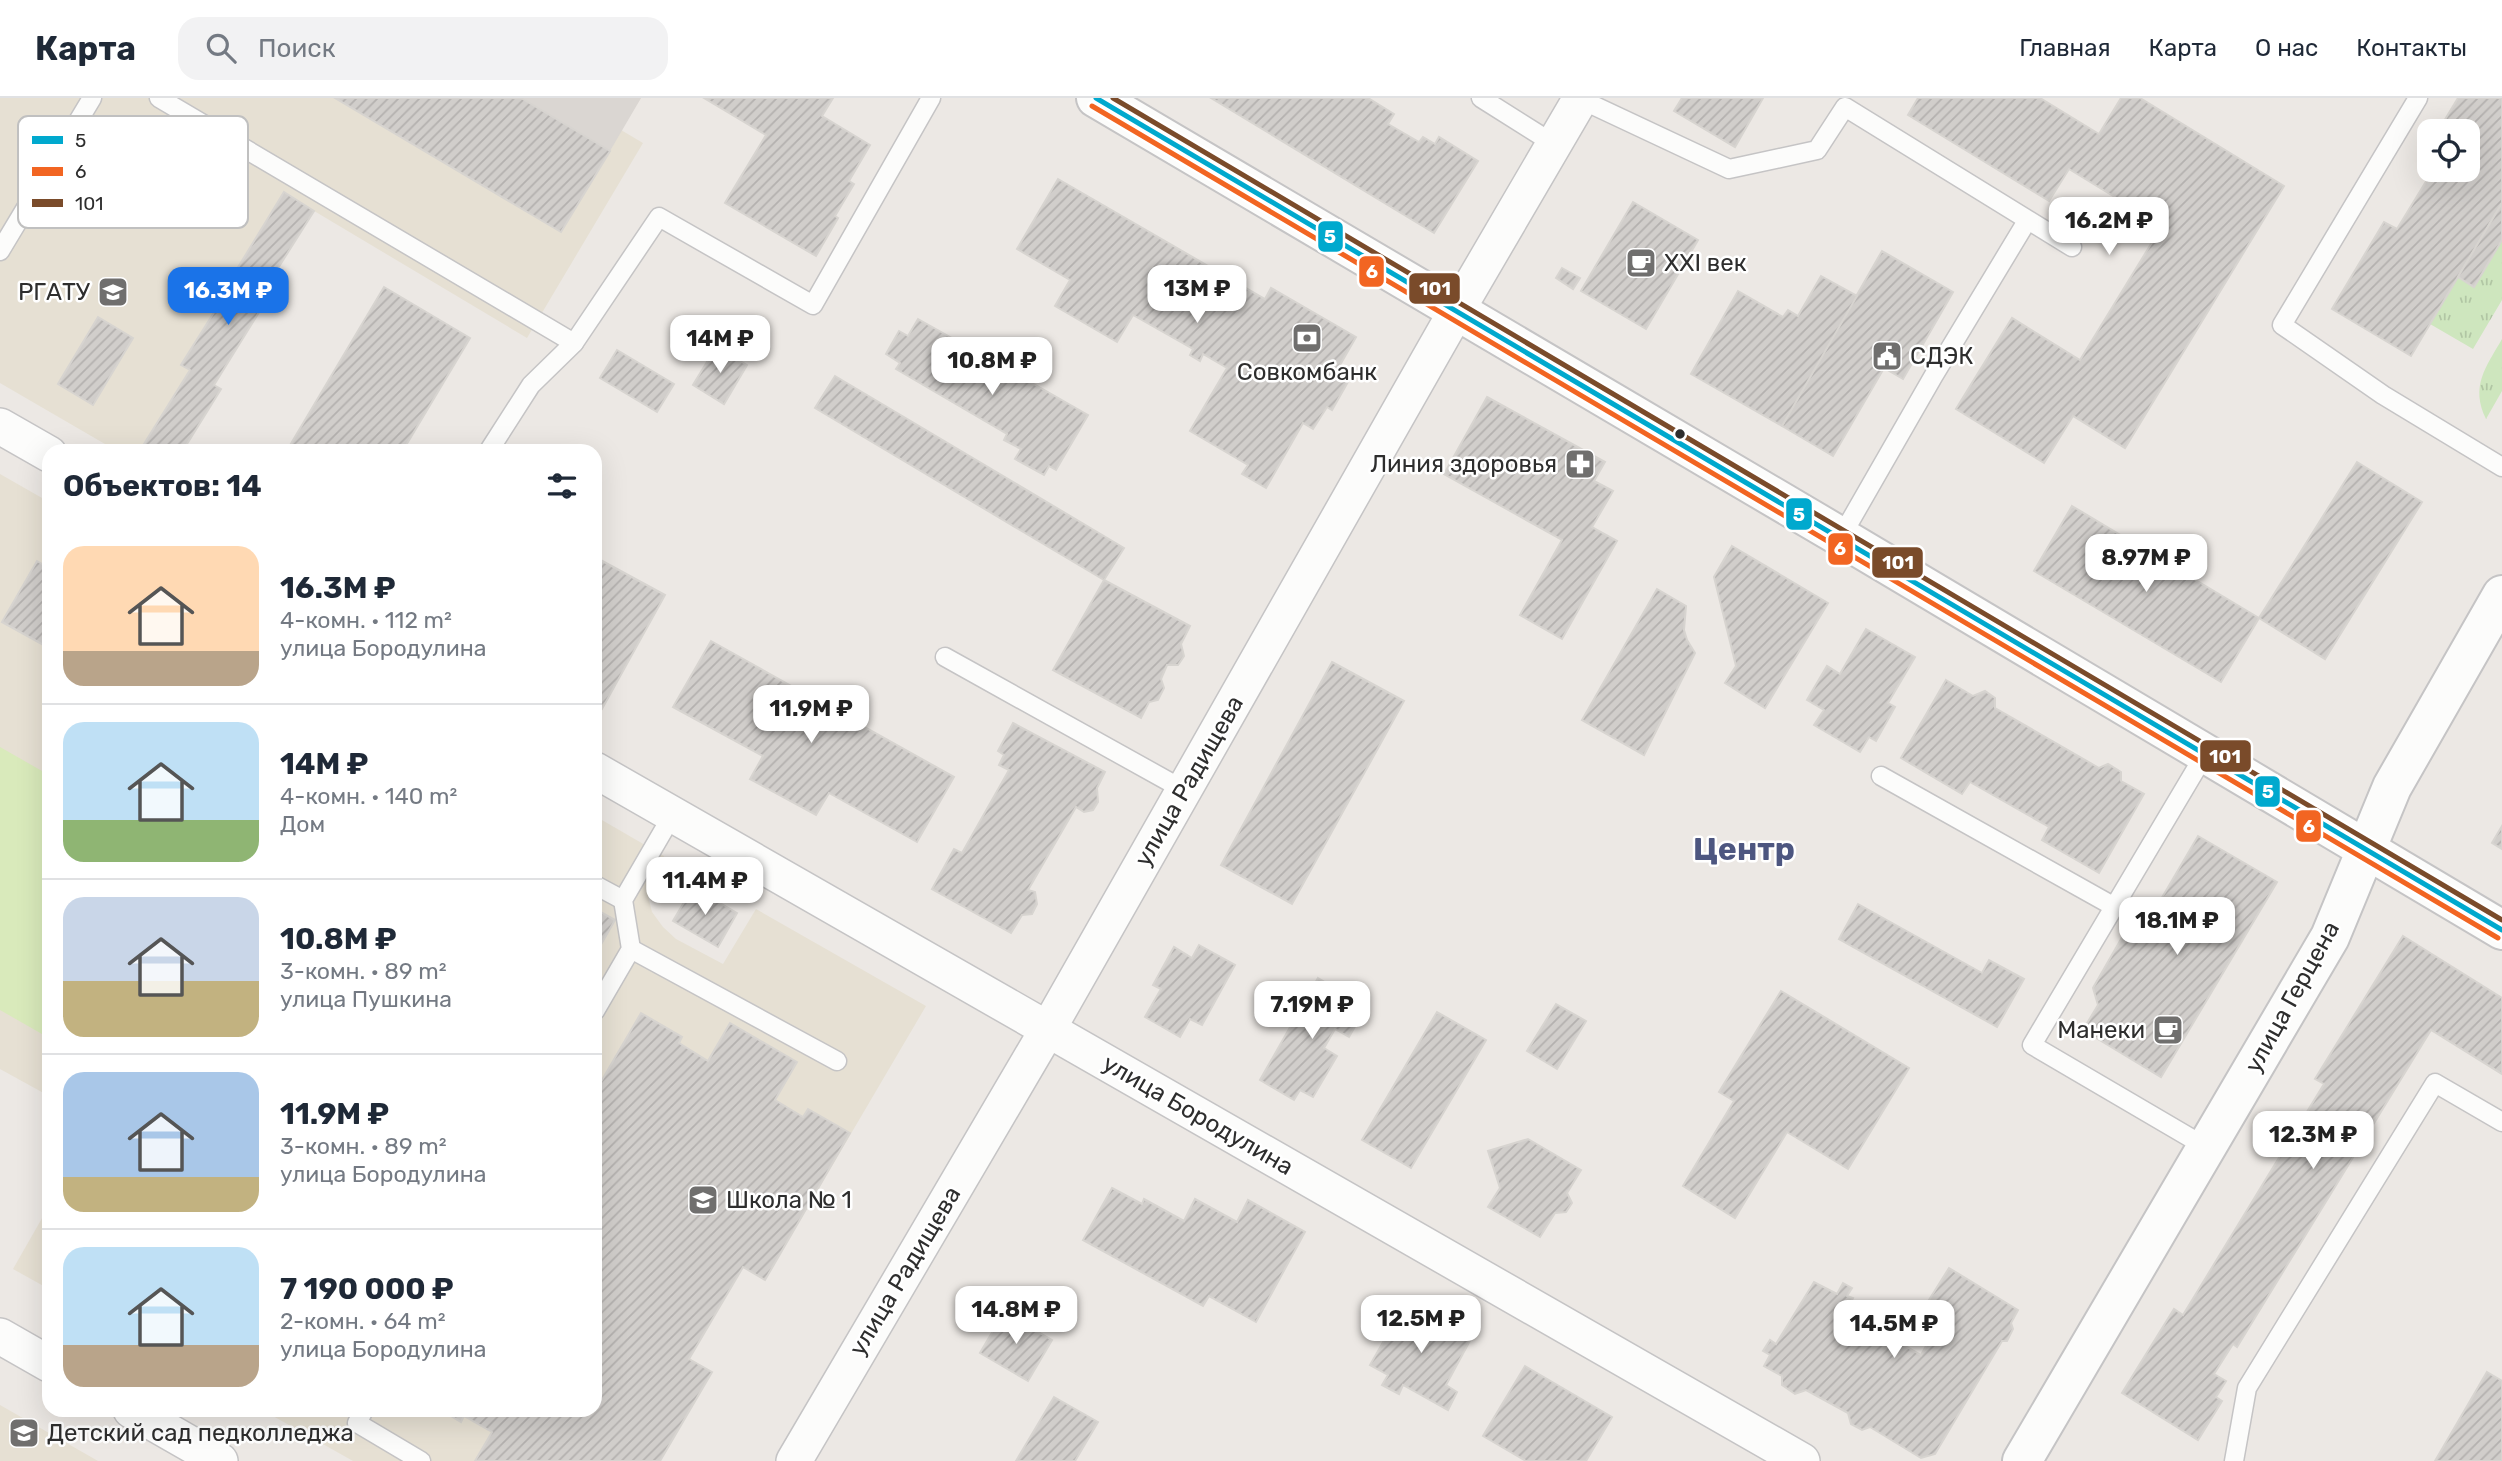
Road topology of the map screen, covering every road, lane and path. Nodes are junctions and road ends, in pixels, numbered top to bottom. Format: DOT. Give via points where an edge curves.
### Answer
graph roads {
  1 [pos="92,98"];
  2 [pos="159,98"];
  3 [pos="931,98"];
  4 [pos="1096,98"];
  5 [pos="1481,98"];
  6 [pos="1581,98"];
  7 [pos="2418,98"];
  8 [pos="1848,103"];
  9 [pos="81,116"];
  10 [pos="189,116"];
  11 [pos="1554,144"];
  12 [pos="248,151"];
  13 [pos="2027,220"];
  14 [pos="18,221"];
  15 [pos="2072,247"];
  16 [pos="0,251"];
  17 [pos="1457,310"];
  18 [pos="574,343"];
  19 [pos="0,426"];
  20 [pos="493,444"];
  21 [pos="42,450"];
  22 [pos="2502,467"];
  23 [pos="1841,537"];
  24 [pos="2502,595"];
  25 [pos="945,657"];
  26 [pos="2205,754"];
  27 [pos="602,774"];
  28 [pos="1881,776"];
  29 [pos="1184,790"];
  30 [pos="673,814"];
  31 [pos="2366,849"];
  32 [pos="602,889"];
  33 [pos="623,900"];
  34 [pos="2113,906"];
  35 [pos="2502,930"];
  36 [pos="631,949"];
  37 [pos="602,999"];
  38 [pos="1048,1029"];
  39 [pos="838,1061"];
  40 [pos="2502,1122"];
  41 [pos="2206,1147"];
  42 [pos="0,1336"];
  43 [pos="42,1360"];
  44 [pos="143,1417"];
  45 [pos="360,1417"];
  46 [pos="220,1461"];
  47 [pos="421,1461"];
  48 [pos="794,1461"];
  49 [pos="1802,1461"];
  50 [pos="2022,1461"];
  51 [pos="2234,1461"];
  1 -- 9 [label="lane"];
  2 -- 10 [label="lane"];
  3 -- 18 [label="lane" via="813,306 659,217"];
  4 -- 17 [label="street"];
  5 -- 11 [label="lane"];
  6 -- 8 [label="lane" via="1729,169 1816,150"];
  6 -- 11 [label="street, улица Радищева"];
  7 -- 22 [label="lane" via="2282,325 2383,395"];
  8 -- 13 [label="lane"];
  11 -- 17 [label="street, улица Радищева"];
  12 -- 18 [label="lane"];
  13 -- 15 [label="lane"];
  13 -- 23 [label="lane"];
  14 -- 16 [label="lane"];
  17 -- 23 [label="street"];
  17 -- 29 [label="street, улица Радищева"];
  18 -- 20 [label="lane" via="531,385"];
  19 -- 21 [label="street"];
  23 -- 26 [label="street"];
  24 -- 31 [label="street, улица Герцена" via="2392,786"];
  25 -- 29 [label="lane"];
  26 -- 31 [label="street"];
  26 -- 34 [label="lane"];
  27 -- 30 [label="street, улица Бородулина"];
  28 -- 34 [label="lane"];
  29 -- 38 [label="street, улица Радищева"];
  30 -- 33 [label="lane"];
  30 -- 38 [label="street, улица Бородулина"];
  31 -- 35 [label="street"];
  31 -- 41 [label="street, улица Герцена" via="2330,937"];
  32 -- 33 [label="lane"];
  33 -- 36 [label="lane"];
  34 -- 41 [label="lane" via="2032,1045"];
  36 -- 37 [label="lane"];
  36 -- 39 [label="lane"];
  38 -- 48 [label="street, улица Радищева"];
  38 -- 49 [label="street, улица Бородулина"];
  40 -- 51 [label="lane" via="2435,1083 2247,1388"];
  41 -- 50 [label="street, улица Герцена"];
  42 -- 43 [label="street"];
  44 -- 46 [label="street"];
  45 -- 47 [label="lane" via="357,1423"];
}
